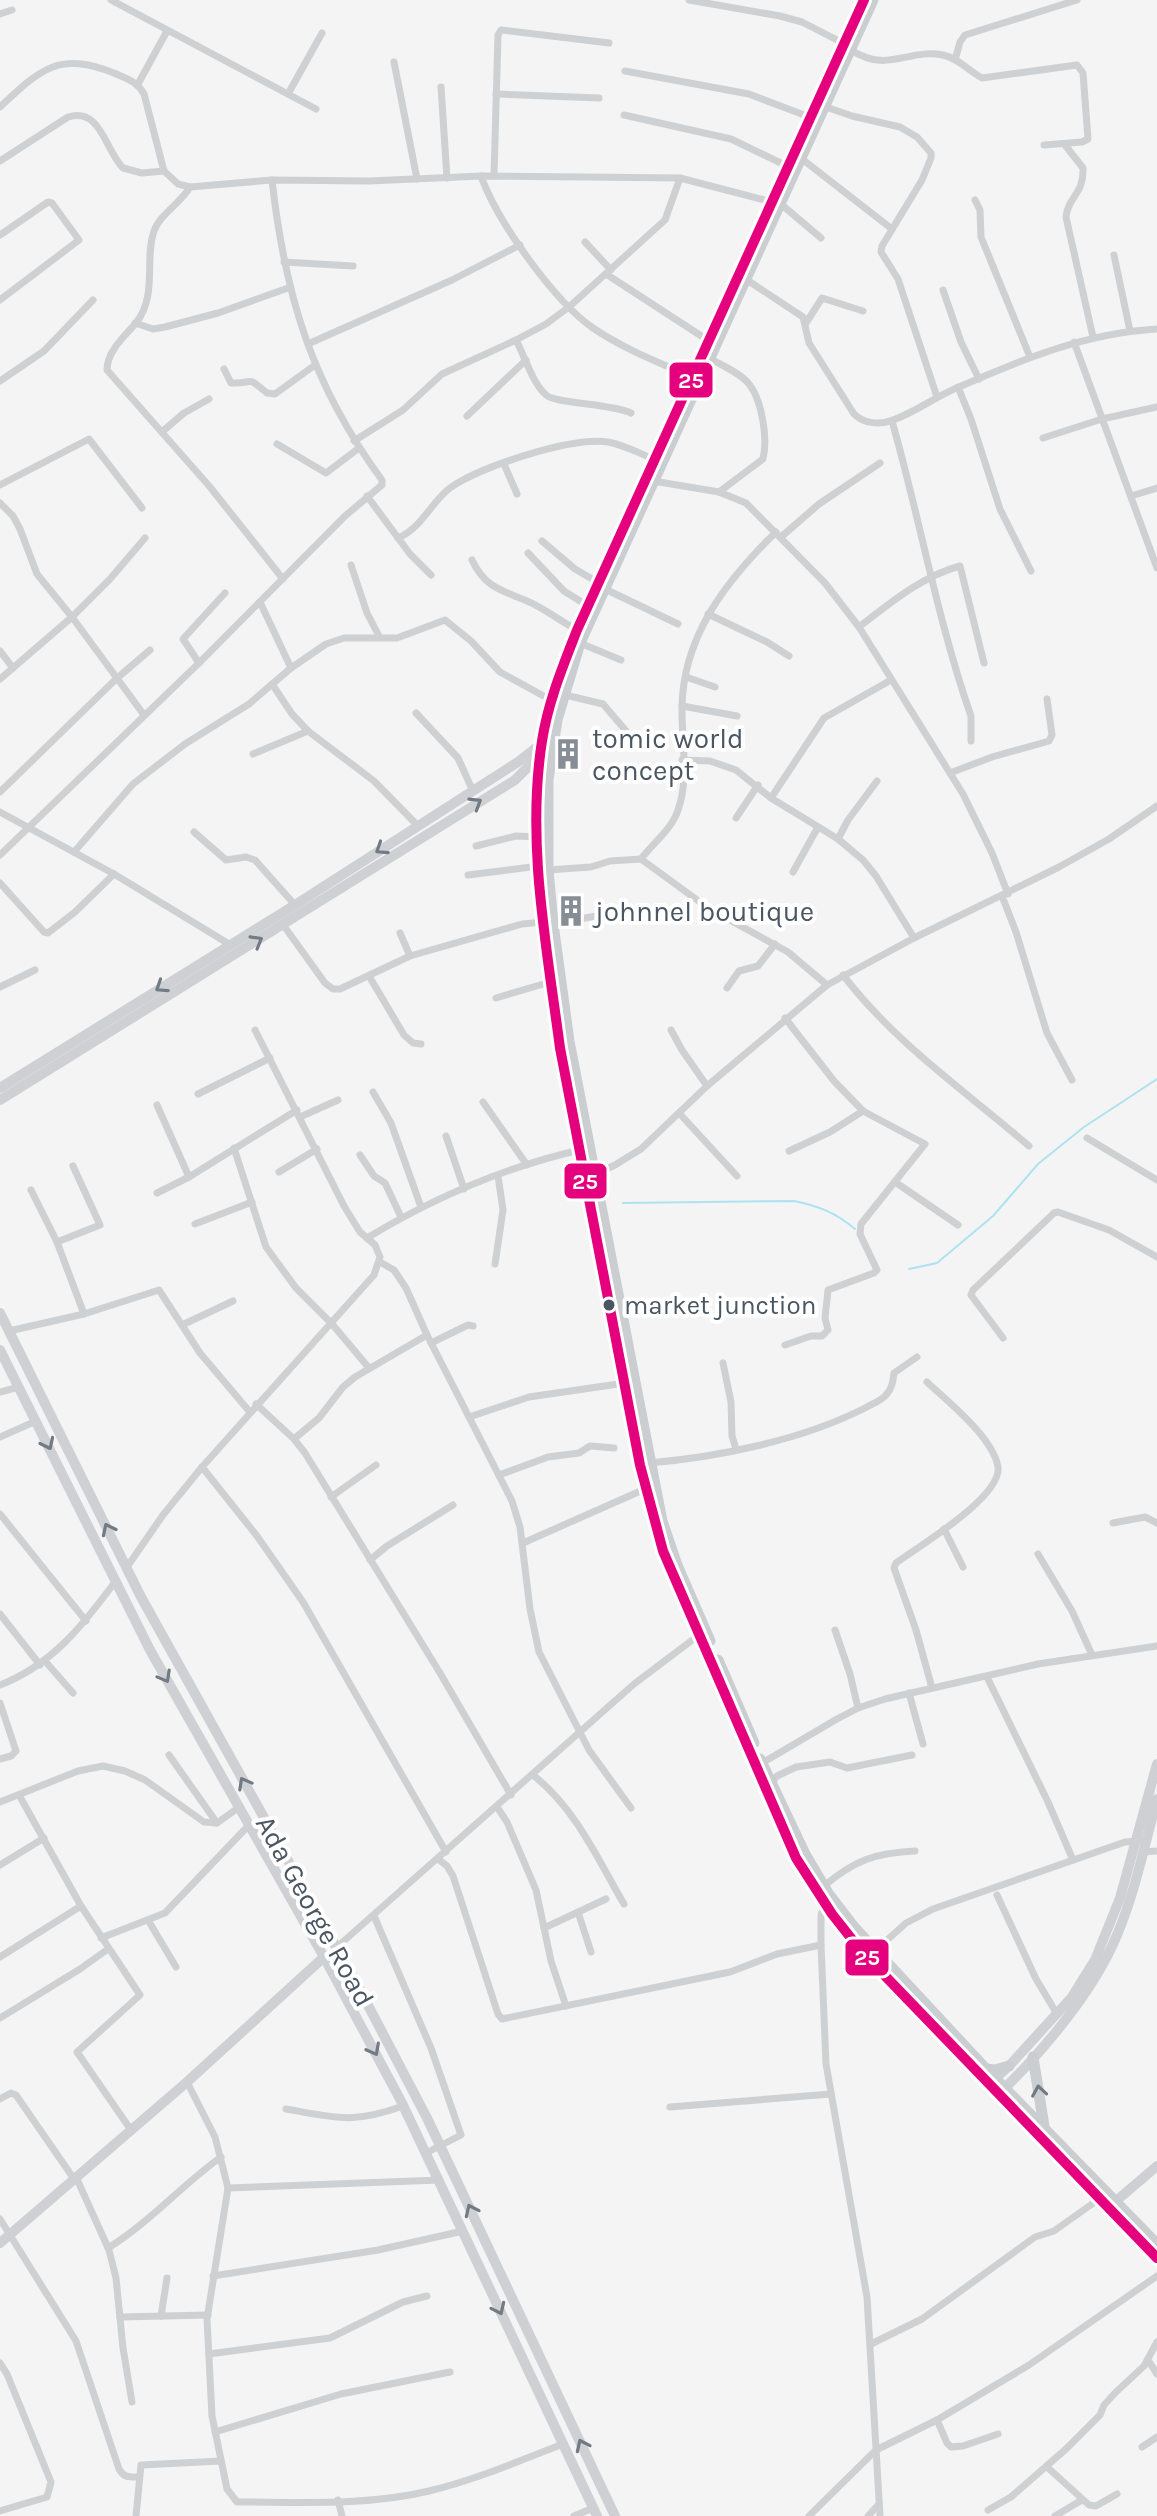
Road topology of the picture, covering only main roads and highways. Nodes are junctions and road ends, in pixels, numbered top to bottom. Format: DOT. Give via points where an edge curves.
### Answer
graph roads {
  1 [pos="864,0"];
  2 [pos="873,0"];
  3 [pos="848,47"];
  4 [pos="777,204"];
  5 [pos="756,252"];
  6 [pos="602,586"];
  7 [pos="554,735"];
  8 [pos="542,742"];
  9 [pos="541,760"];
  10 [pos="518,762"];
  11 [pos="515,780"];
  12 [pos="538,790"];
  13 [pos="543,868"];
  14 [pos="548,923"];
  15 [pos="0,1088"];
  16 [pos="0,1100"];
  17 [pos="585,1148"];
  18 [pos="590,1176"];
  19 [pos="0,1313"];
  20 [pos="0,1350"];
  21 [pos="1157,1764"];
  22 [pos="1154,1785"];
  23 [pos="1157,1799"];
  24 [pos="1140,1840"];
  25 [pos="1137,1853"];
  26 [pos="829,1901"];
  27 [pos="324,1957"];
  28 [pos="1033,2057"];
  29 [pos="1009,2066"];
  30 [pos="986,2069"];
  31 [pos="997,2086"];
  32 [pos="1044,2126"];
  33 [pos="1157,2166"];
  34 [pos="1116,2201"];
  35 [pos="0,2243"];
  36 [pos="1157,2244"];
  37 [pos="1157,2258"];
  38 [pos="595,2512"];
  39 [pos="615,2516"];
  1 -- 3 [label="main road"];
  2 -- 3 [label="main road"];
  3 -- 4 [label="main road" via="789,167"];
  3 -- 4 [label="main road" via="826,107"];
  4 -- 5 [label="main road"];
  5 -- 6 [label="main road"];
  5 -- 6 [label="main road" via="654,459"];
  6 -- 7 [label="main road"];
  6 -- 8 [label="main road" via="577,630"];
  7 -- 8 [label="main road"];
  7 -- 9 [label="main road"];
  8 -- 9 [label="main road"];
  8 -- 10 [label="main road"];
  9 -- 10 [label="main road"];
  9 -- 11 [label="main road"];
  9 -- 12 [label="main road"];
  9 -- 13 [label="main road" via="548,780"];
  10 -- 15 [label="main road, one-way"];
  11 -- 12 [label="main road" via="528,780"];
  16 -- 11 [label="main road, one-way"];
  12 -- 13 [label="main road"];
  13 -- 14 [label="main road"];
  14 -- 17 [label="main road"];
  14 -- 17 [label="main road" via="550,982"];
  17 -- 18 [label="main road"];
  18 -- 26 [label="main road" via="669,1544 762,1763"];
  18 -- 26 [label="main road" via="645,1489 663,1551 796,1858"];
  39 -- 19 [label="main road, Ada George Road, one-way" via="441,2147 337,1947 191,1689"];
  20 -- 27 [label="main road, Ada George Road, one-way" via="150,1650"];
  21 -- 22 [label="main road"];
  22 -- 24 [label="main road"];
  23 -- 24 [label="main road"];
  24 -- 25 [label="main road"];
  25 -- 28 [label="main road" via="1118,1933 1100,1971"];
  25 -- 29 [label="main road" via="1083,1981"];
  26 -- 30 [label="main road"];
  26 -- 31 [label="main road" via="862,1952"];
  27 -- 35 [label="main road"];
  27 -- 38 [label="main road, Ada George Road, one-way" via="440,2180"];
  28 -- 31 [label="main road"];
  32 -- 28 [label="main road, one-way"];
  29 -- 30 [label="main road"];
  29 -- 31 [label="main road"];
  30 -- 31 [label="main road"];
  31 -- 32 [label="main road"];
  31 -- 37 [label="main road"];
  32 -- 34 [label="main road"];
  33 -- 34 [label="main road"];
  34 -- 36 [label="main road"];
}
